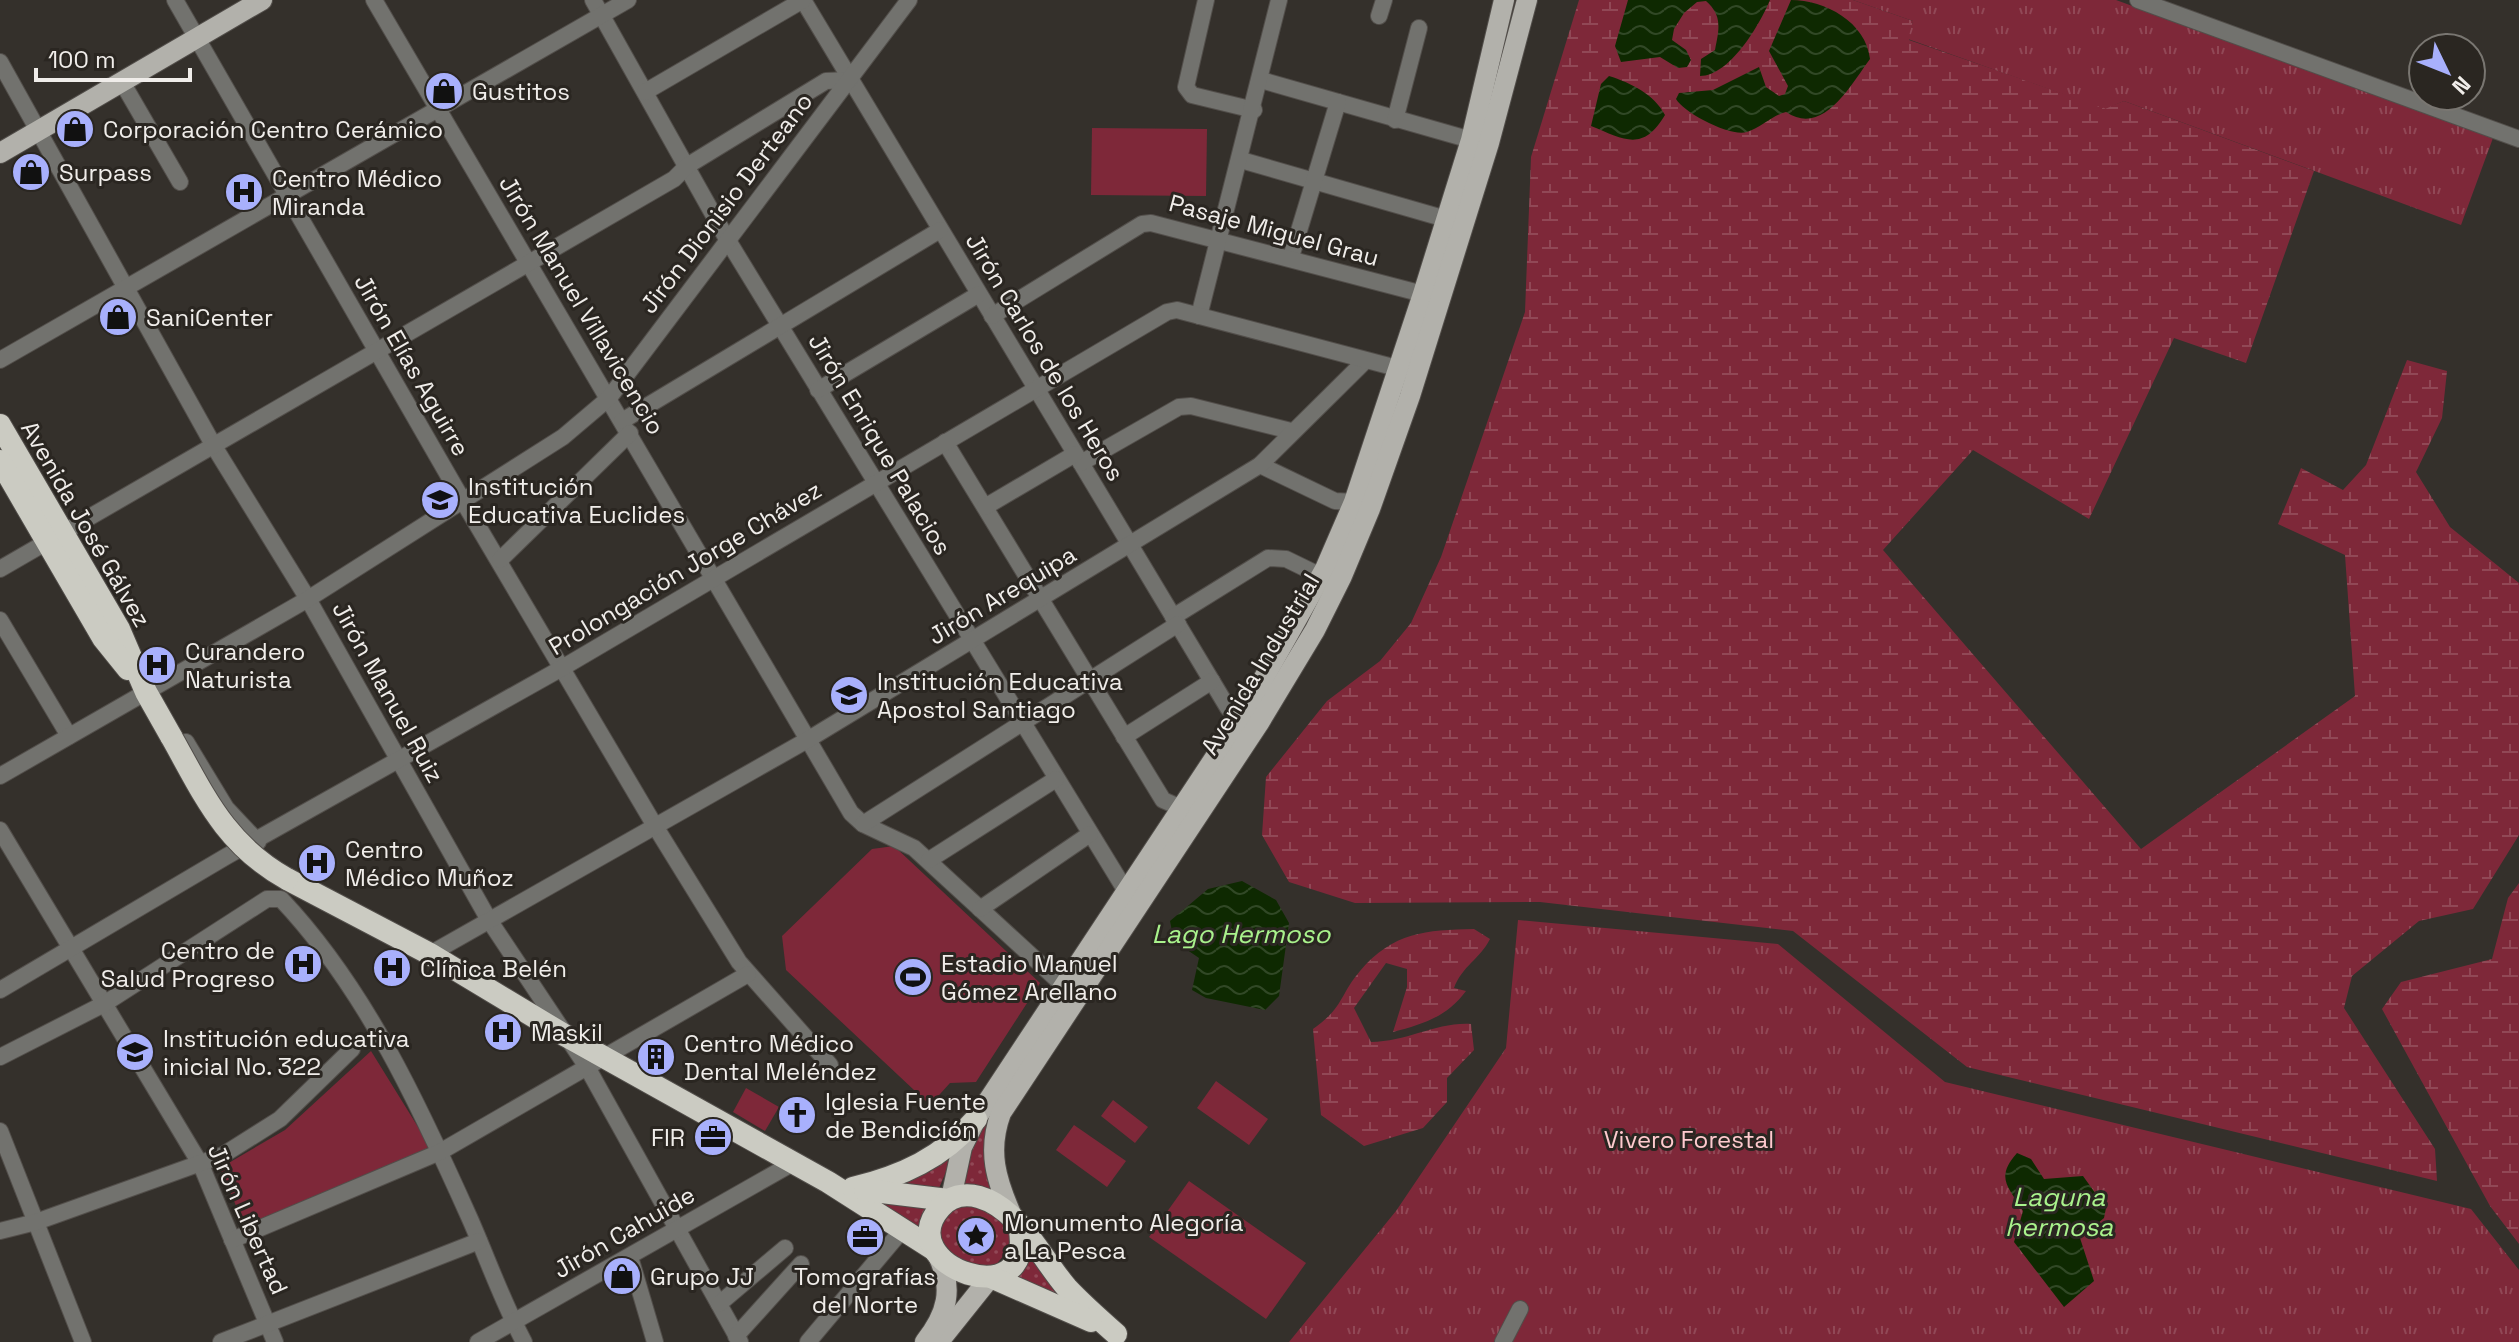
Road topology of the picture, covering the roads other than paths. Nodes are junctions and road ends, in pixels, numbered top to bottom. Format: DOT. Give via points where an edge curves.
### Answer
graph roads {
  1 [pos="175,0"];
  2 [pos="262,0"];
  3 [pos="374,0"];
  4 [pos="593,0"];
  5 [pos="628,0"];
  6 [pos="803,0"];
  7 [pos="909,0"];
  8 [pos="1206,0"];
  9 [pos="1279,0"];
  10 [pos="1504,0"];
  11 [pos="1527,0"];
  12 [pos="2138,0"];
  13 [pos="602,15"];
  14 [pos="1419,28"];
  15 [pos="198,38"];
  16 [pos="0,62"];
  17 [pos="850,80"];
  18 [pos="1264,81"];
  19 [pos="122,82"];
  20 [pos="645,92"];
  21 [pos="1338,102"];
  22 [pos="438,110"];
  23 [pos="1254,110"];
  24 [pos="1395,120"];
  25 [pos="40,129"];
  26 [pos="2519,139"];
  27 [pos="1471,140"];
  28 [pos="0,153"];
  29 [pos="1241,160"];
  30 [pos="687,166"];
  31 [pos="180,182"];
  32 [pos="1315,182"];
  33 [pos="288,197"];
  34 [pos="1446,219"];
  35 [pos="940,230"];
  36 [pos="1219,238"];
  37 [pos="727,239"];
  38 [pos="1291,257"];
  39 [pos="530,265"];
  40 [pos="128,289"];
  41 [pos="979,294"];
  42 [pos="1423,294"];
  43 [pos="992,316"];
  44 [pos="1199,316"];
  45 [pos="781,326"];
  46 [pos="378,354"];
  47 [pos="0,360"];
  48 [pos="1365,361"];
  49 [pos="1408,371"];
  50 [pos="1035,387"];
  51 [pos="818,390"];
  52 [pos="609,398"];
  53 [pos="0,425"];
  54 [pos="626,427"];
  55 [pos="1291,431"];
  56 [pos="945,442"];
  57 [pos="215,448"];
  58 [pos="1078,458"];
  59 [pos="0,461"];
  60 [pos="1260,465"];
  61 [pos="874,484"];
  62 [pos="463,501"];
  63 [pos="1354,502"];
  64 [pos="985,507"];
  65 [pos="55,537"];
  66 [pos="1131,546"];
  67 [pos="500,560"];
  68 [pos="0,569"];
  69 [pos="1321,576"];
  70 [pos="714,578"];
  71 [pos="308,599"];
  72 [pos="1041,600"];
  73 [pos="0,620"];
  74 [pos="1176,621"];
  75 [pos="971,643"];
  76 [pos="562,668"];
  77 [pos="1091,679"];
  78 [pos="1212,681"];
  79 [pos="147,694"];
  80 [pos="1251,719"];
  81 [pos="1021,724"];
  82 [pos="69,736"];
  83 [pos="1124,737"];
  84 [pos="809,739"];
  85 [pos="399,760"];
  86 [pos="0,776"];
  87 [pos="1056,779"];
  88 [pos="1179,807"];
  89 [pos="863,824"];
  90 [pos="655,826"];
  91 [pos="0,830"];
  92 [pos="1090,834"];
  93 [pos="258,842"];
  94 [pos="929,860"];
  95 [pos="287,887"];
  96 [pos="1130,899"];
  97 [pos="980,909"];
  98 [pos="489,920"];
  99 [pos="304,923"];
  100 [pos="71,949"];
  101 [pos="430,954"];
  102 [pos="748,974"];
  103 [pos="1062,984"];
  104 [pos="0,990"];
  105 [pos="104,1004"];
  106 [pos="566,1036"];
  107 [pos="352,1049"];
  108 [pos="0,1057"];
  109 [pos="609,1057"];
  110 [pos="830,1065"];
  111 [pos="587,1067"];
  112 [pos="976,1119"];
  113 [pos="0,1131"];
  114 [pos="440,1152"];
  115 [pos="793,1163"];
  116 [pos="201,1165"];
  117 [pos="828,1182"];
  118 [pos="853,1188"];
  119 [pos="950,1199"];
  120 [pos="1015,1221"];
  121 [pos="36,1222"];
  122 [pos="676,1229"];
  123 [pos="903,1229"];
  124 [pos="0,1231"];
  125 [pos="232,1240"];
  126 [pos="479,1241"];
  127 [pos="785,1248"];
  128 [pos="936,1252"];
  129 [pos="630,1257"];
  130 [pos="801,1264"];
  131 [pos="991,1278"];
  132 [pos="719,1304"];
  133 [pos="1520,1309"];
  134 [pos="514,1323"];
  135 [pos="268,1325"];
  136 [pos="1122,1338"];
  137 [pos="738,1339"];
  138 [pos="83,1342"];
  139 [pos="221,1342"];
  140 [pos="275,1342"];
  141 [pos="478,1342"];
  142 [pos="524,1342"];
  143 [pos="655,1342"];
  144 [pos="808,1342"];
  145 [pos="925,1342"];
  146 [pos="939,1342"];
  147 [pos="1503,1342"];
  1 -- 15 [label="street, Jirón Elías Aguirre"];
  2 -- 15 [label="main road"];
  3 -- 22 [label="street, Jirón Manuel Villavicencio"];
  4 -- 13 [label="street, Jirón Enrique Palacios"];
  5 -- 13 [label="street"];
  6 -- 17 [label="street, Jirón Carlos de los Heros"];
  6 -- 20 [label="street"];
  7 -- 17 [label="street, Jirón Dionisio Derteano"];
  8 -- 23 [label="street" via="1186,87 1192,95"];
  9 -- 18 [label="street"];
  10 -- 27 [label="main road, Avenida Industrial"];
  11 -- 49 [label="main road, Avenida Industrial" via="1489,143"];
  12 -- 26 [label="street"];
  13 -- 20 [label="street, Jirón Enrique Palacios"];
  13 -- 22 [label="street"];
  14 -- 24 [label="street"];
  15 -- 19 [label="main road"];
  15 -- 33 [label="street, Jirón Elías Aguirre"];
  16 -- 25 [label="street, Jirón Manuel Ruiz"];
  17 -- 30 [label="street" via="826,81"];
  17 -- 35 [label="street, Jirón Carlos de los Heros"];
  17 -- 37 [label="street, Jirón Dionisio Derteano"];
  18 -- 21 [label="street"];
  18 -- 23 [label="street"];
  19 -- 25 [label="main road"];
  19 -- 31 [label="street"];
  20 -- 30 [label="street, Jirón Enrique Palacios"];
  21 -- 24 [label="street"];
  21 -- 32 [label="street"];
  22 -- 33 [label="street"];
  22 -- 39 [label="street, Jirón Manuel Villavicencio"];
  23 -- 29 [label="street"];
  24 -- 27 [label="street"];
  25 -- 28 [label="main road"];
  25 -- 40 [label="street, Jirón Manuel Ruiz"];
  27 -- 34 [label="main road, Avenida Industrial"];
  29 -- 32 [label="street"];
  29 -- 36 [label="street"];
  30 -- 37 [label="street, Jirón Enrique Palacios"];
  30 -- 39 [label="street" via="674,179"];
  32 -- 34 [label="street"];
  32 -- 38 [label="street"];
  33 -- 40 [label="street"];
  33 -- 46 [label="street, Jirón Elías Aguirre"];
  34 -- 42 [label="main road, Avenida Industrial"];
  35 -- 41 [label="street, Jirón Carlos de los Heros"];
  35 -- 45 [label="street"];
  36 -- 38 [label="street, Pasaje Miguel Grau"];
  36 -- 43 [label="street, Pasaje Miguel Grau" via="1142,224"];
  36 -- 44 [label="street"];
  37 -- 45 [label="street, Jirón Enrique Palacios"];
  37 -- 52 [label="street, Jirón Dionisio Derteano"];
  38 -- 42 [label="street, Pasaje Miguel Grau"];
  39 -- 46 [label="street"];
  39 -- 52 [label="street, Jirón Manuel Villavicencio"];
  40 -- 47 [label="street"];
  40 -- 57 [label="street, Jirón Manuel Ruiz"];
  41 -- 43 [label="street, Jirón Carlos de los Heros"];
  41 -- 51 [label="street"];
  42 -- 49 [label="main road, Avenida Industrial"];
  43 -- 50 [label="street, Jirón Carlos de los Heros"];
  44 -- 48 [label="street, Prolongación Jorge Chávez"];
  44 -- 50 [label="street, Prolongación Jorge Chávez" via="1167,312"];
  45 -- 51 [label="street, Jirón Enrique Palacios"];
  45 -- 54 [label="street"];
  46 -- 57 [label="street"];
  46 -- 62 [label="street, Jirón Elías Aguirre"];
  48 -- 49 [label="street, Prolongación Jorge Chávez"];
  48 -- 55 [label="street, Jirón Arequipa"];
  49 -- 63 [label="main road, Avenida Industrial"];
  49 -- 80 [label="main road, Avenida Industrial" via="1370,509 1342,576 1315,630"];
  50 -- 56 [label="street, Prolongación Jorge Chávez"];
  50 -- 58 [label="street, Jirón Carlos de los Heros"];
  51 -- 61 [label="street, Jirón Enrique Palacios"];
  52 -- 54 [label="street, Jirón Manuel Villavicencio"];
  52 -- 62 [label="street, Jirón Dionisio Derteano" via="563,437"];
  53 -- 65 [label="highway, Avenida José Gálvez"];
  54 -- 67 [label="street"];
  54 -- 70 [label="street, Jirón Manuel Villavicencio"];
  55 -- 58 [label="street" via="1179,407"];
  55 -- 60 [label="street, Jirón Arequipa"];
  56 -- 61 [label="street, Prolongación Jorge Chávez"];
  56 -- 64 [label="street"];
  57 -- 65 [label="street"];
  57 -- 71 [label="street, Jirón Manuel Ruiz"];
  58 -- 64 [label="street"];
  58 -- 66 [label="street, Jirón Carlos de los Heros"];
  59 -- 65 [label="highway, Avenida José Gálvez"];
  60 -- 63 [label="street" via="1335,501"];
  60 -- 66 [label="street, Jirón Arequipa"];
  61 -- 70 [label="street, Prolongación Jorge Chávez"];
  61 -- 75 [label="street, Jirón Enrique Palacios"];
  62 -- 67 [label="street, Jirón Elías Aguirre"];
  62 -- 71 [label="street, Jirón Dionisio Derteano"];
  63 -- 69 [label="main road, Avenida Industrial"];
  64 -- 72 [label="street"];
  65 -- 68 [label="street"];
  65 -- 79 [label="highway, Avenida José Gálvez" via="119,629"];
  66 -- 72 [label="street, Jirón Arequipa"];
  66 -- 74 [label="street, Jirón Carlos de los Heros"];
  67 -- 76 [label="street, Jirón Elías Aguirre"];
  69 -- 74 [label="street" via="1286,559 1268,558"];
  69 -- 80 [label="main road, Avenida Industrial"];
  70 -- 76 [label="street, Prolongación Jorge Chávez"];
  70 -- 84 [label="street, Jirón Manuel Villavicencio"];
  71 -- 79 [label="street, Jirón Dionisio Derteano"];
  71 -- 85 [label="street, Jirón Manuel Ruiz"];
  72 -- 75 [label="street, Jirón Arequipa"];
  72 -- 77 [label="street"];
  73 -- 82 [label="street"];
  74 -- 77 [label="street"];
  74 -- 78 [label="street, Jirón Carlos de los Heros"];
  75 -- 81 [label="street, Jirón Enrique Palacios"];
  75 -- 84 [label="street, Jirón Arequipa"];
  76 -- 85 [label="street, Prolongación Jorge Chávez"];
  76 -- 90 [label="street, Jirón Elías Aguirre"];
  77 -- 81 [label="street"];
  77 -- 83 [label="street"];
  78 -- 80 [label="street, Jirón Carlos de los Heros" via="1228,708"];
  78 -- 83 [label="street"];
  79 -- 82 [label="street, Jirón Dionisio Derteano"];
  79 -- 93 [label="street" via="163,705 226,808"];
  79 -- 95 [label="highway, Avenida José Gálvez, bridge" via="229,835"];
  80 -- 88 [label="main road, Avenida Industrial"];
  80 -- 96 [label="main road, Avenida Industrial"];
  81 -- 87 [label="street, Jirón Enrique Palacios"];
  81 -- 89 [label="street"];
  82 -- 86 [label="street, Jirón Dionisio Derteano"];
  83 -- 88 [label="street" via="1163,800"];
  84 -- 89 [label="street, Jirón Manuel Villavicencio" via="851,813"];
  84 -- 90 [label="street, Jirón Arequipa"];
  85 -- 93 [label="street, Prolongación Jorge Chávez"];
  85 -- 98 [label="street, Jirón Manuel Ruiz"];
  87 -- 92 [label="street, Jirón Enrique Palacios"];
  87 -- 94 [label="street"];
  88 -- 96 [label="main road, Avenida Industrial"];
  89 -- 94 [label="street" via="896,837"];
  90 -- 98 [label="street, Jirón Arequipa"];
  90 -- 102 [label="street, Jirón Elías Aguirre"];
  91 -- 100 [label="street, Jirón Libertad"];
  92 -- 96 [label="street, Jirón Enrique Palacios"];
  92 -- 97 [label="street"];
  93 -- 100 [label="street, Prolongación Jorge Chávez"];
  94 -- 97 [label="street"];
  95 -- 99 [label="street"];
  95 -- 99 [label="street"];
  95 -- 101 [label="highway, Avenida José Gálvez"];
  95 -- 105 [label="street"];
  96 -- 103 [label="main road, Avenida Industrial"];
  96 -- 120 [label="main road, Avenida Industrial" via="994,1132 994,1166"];
  97 -- 103 [label="street"];
  98 -- 101 [label="street, Jirón Arequipa"];
  98 -- 106 [label="street, Jirón Manuel Ruiz"];
  99 -- 114 [label="street" via="377,1031"];
  100 -- 104 [label="street, Prolongación Jorge Chávez"];
  100 -- 105 [label="street, Jirón Libertad"];
  101 -- 106 [label="highway, Avenida José Gálvez"];
  102 -- 109 [label="street"];
  102 -- 110 [label="street, Jirón Elías Aguirre"];
  103 -- 112 [label="main road, Avenida Industrial"];
  105 -- 108 [label="street"];
  105 -- 116 [label="street, Jirón Libertad"];
  106 -- 109 [label="highway, Avenida José Gálvez"];
  106 -- 111 [label="street, Jirón Manuel Ruiz"];
  107 -- 116 [label="street" via="280,1119"];
  109 -- 111 [label="street"];
  109 -- 115 [label="highway, Avenida José Gálvez"];
  111 -- 114 [label="street"];
  111 -- 122 [label="street, Jirón Manuel Ruiz"];
  112 -- 118 [label="highway" via="932,1159"];
  112 -- 119 [label="main road, Avenida Industrial" via="962,1147"];
  113 -- 121 [label="street"];
  114 -- 125 [label="street"];
  114 -- 126 [label="street"];
  115 -- 117 [label="highway, Avenida José Gálvez"];
  115 -- 122 [label="street, Jirón Cahuide"];
  116 -- 121 [label="street"];
  116 -- 125 [label="street, Jirón Libertad"];
  117 -- 118 [label="highway, Avenida José Gálvez"];
  117 -- 123 [label="highway, Avenida José Gálvez"];
  118 -- 119 [label="highway, Avenida José Gálvez"];
  119 -- 120 [label="highway" via="984,1199"];
  119 -- 128 [label="highway" via="932,1221"];
  120 -- 131 [label="highway" via="1018,1256"];
  120 -- 136 [label="highway" via="1069,1290"];
  121 -- 124 [label="street"];
  121 -- 138 [label="street"];
  122 -- 129 [label="street, Jirón Cahuide"];
  122 -- 132 [label="street, Jirón Manuel Ruiz"];
  123 -- 128 [label="highway, Avenida José Gálvez"];
  123 -- 144 [label="street"];
  125 -- 135 [label="street, Jirón Libertad"];
  126 -- 134 [label="street"];
  126 -- 135 [label="street"];
  127 -- 132 [label="street"];
  128 -- 131 [label="highway" via="967,1274"];
  128 -- 145 [label="main road" via="946,1275 946,1305"];
  129 -- 134 [label="street, Jirón Cahuide"];
  129 -- 143 [label="street"];
  130 -- 137 [label="street"];
  131 -- 136 [label="highway"];
  131 -- 146 [label="main road"];
  132 -- 137 [label="street, Jirón Manuel Ruiz"];
  133 -- 147 [label="street"];
  134 -- 141 [label="street, Jirón Cahuide"];
  134 -- 142 [label="street"];
  135 -- 139 [label="street"];
  135 -- 140 [label="street, Jirón Libertad"];
}
